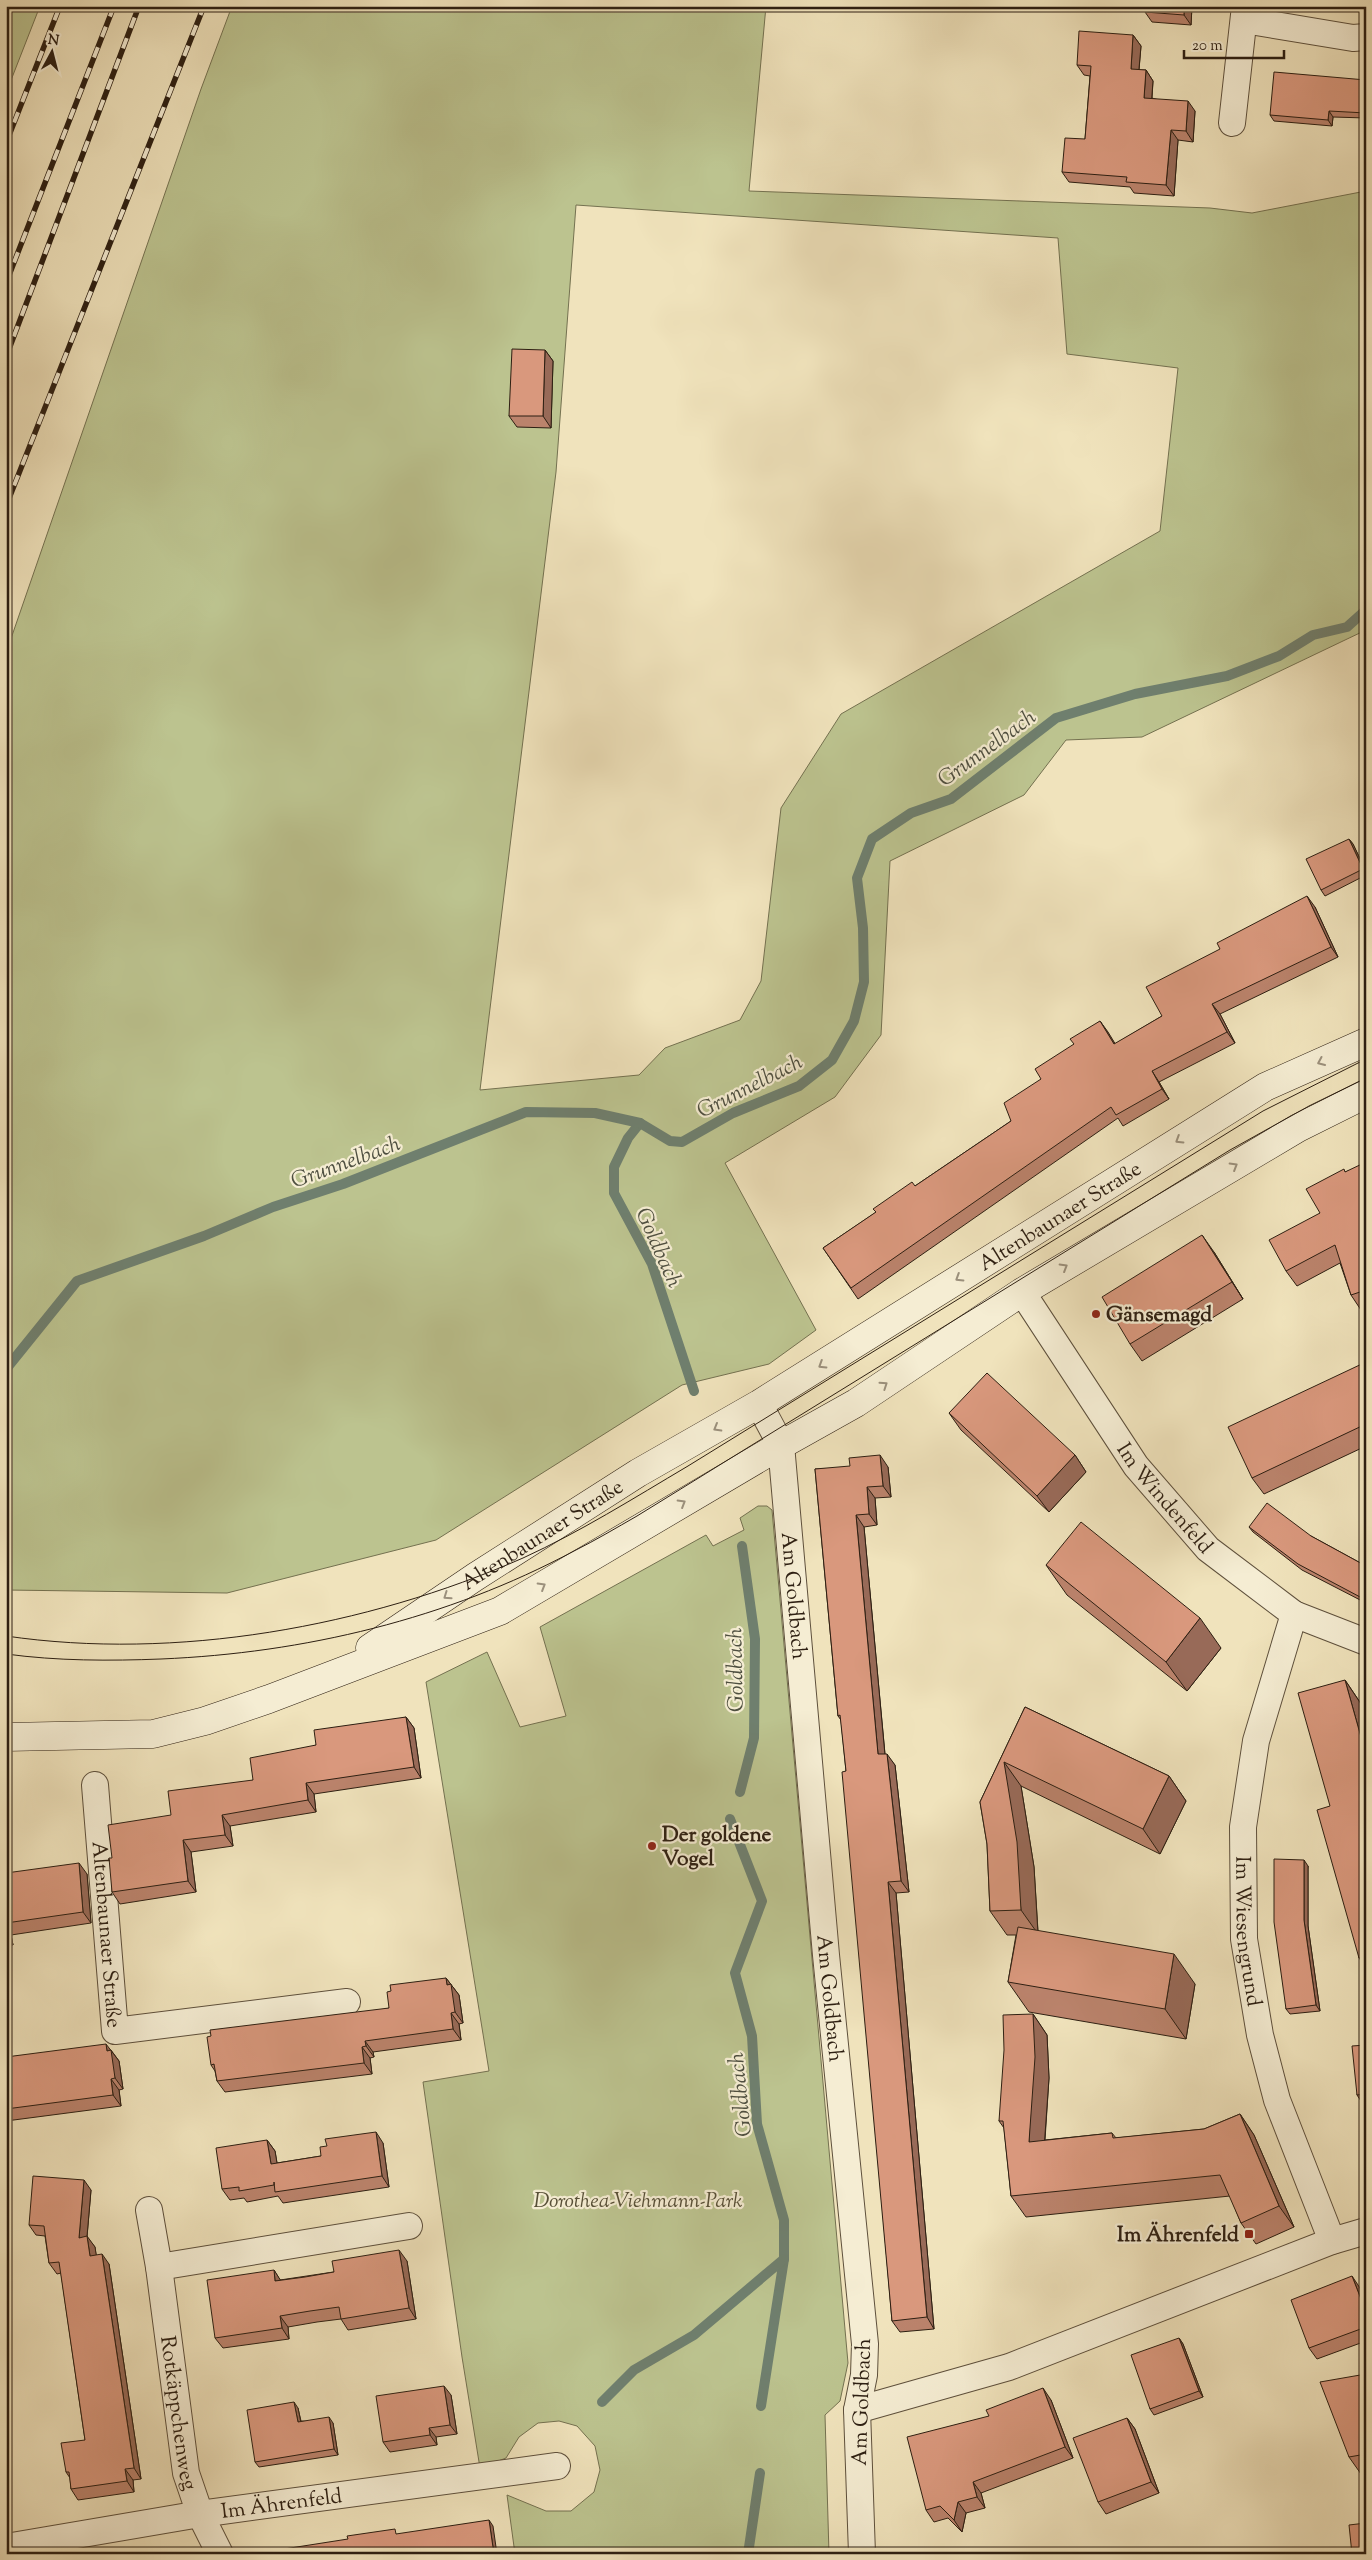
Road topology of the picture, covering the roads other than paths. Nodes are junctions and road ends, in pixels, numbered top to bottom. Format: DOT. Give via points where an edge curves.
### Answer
graph roads {
  1 [pos="1245,13"];
  2 [pos="1366,37"];
  3 [pos="1232,123"];
  4 [pos="1366,1042"];
  5 [pos="1366,1094"];
  6 [pos="1022,1292"];
  7 [pos="760,1404"];
  8 [pos="781,1445"];
  9 [pos="1294,1614"];
  10 [pos="1366,1642"];
  11 [pos="331,1674"];
  12 [pos="6,1737"];
  13 [pos="96,1785"];
  14 [pos="347,2002"];
  15 [pos="149,2210"];
  16 [pos="409,2226"];
  17 [pos="1366,2231"];
  18 [pos="1332,2241"];
  19 [pos="159,2266"];
  20 [pos="857,2410"];
  21 [pos="557,2466"];
  22 [pos="200,2514"];
  23 [pos="6,2547"];
  24 [pos="220,2554"];
  25 [pos="862,2554"];
  1 -- 2 [label="street" via="1353,38"];
  1 -- 3 [label="street"];
  4 -- 7 [label="main road, Altenbaunaer Straße, one-way" via="1265,1087"];
  6 -- 5 [label="main road, Altenbaunaer Straße, one-way" via="1298,1128"];
  8 -- 6 [label="main road, Altenbaunaer Straße, one-way" via="856,1403"];
  6 -- 9 [label="street, Im Windenfeld" via="1136,1466 1208,1549"];
  7 -- 8 [label="street"];
  7 -- 11 [label="main road, Altenbaunaer Straße, one-way" via="638,1473"];
  11 -- 8 [label="main road, Altenbaunaer Straße, one-way" via="500,1611"];
  8 -- 20 [label="street, Am Goldbach" via="826,1955 865,2344 864,2375"];
  9 -- 10 [label="street, Im Windenfeld"];
  9 -- 18 [label="street, Im Wiesengrund" via="1255,1747 1243,1827 1244,1939 1260,2035 1277,2100"];
  11 -- 12 [label="main road, Altenbaunaer Straße" via="260,1702 153,1734"];
  13 -- 14 [label="street, Altenbaunaer Straße" via="115,2031"];
  15 -- 19 [label="street, Rotkäppchenweg"];
  16 -- 19 [label="street"];
  17 -- 18 [label="street"];
  18 -- 20 [label="street" via="1009,2367"];
  19 -- 22 [label="street, Rotkäppchenweg" via="186,2473"];
  20 -- 25 [label="street, Am Goldbach"];
  21 -- 22 [label="street, Im Ährenfeld"];
  22 -- 23 [label="street, Im Ährenfeld"];
  22 -- 24 [label="street, Rotkäppchenweg"];
}
